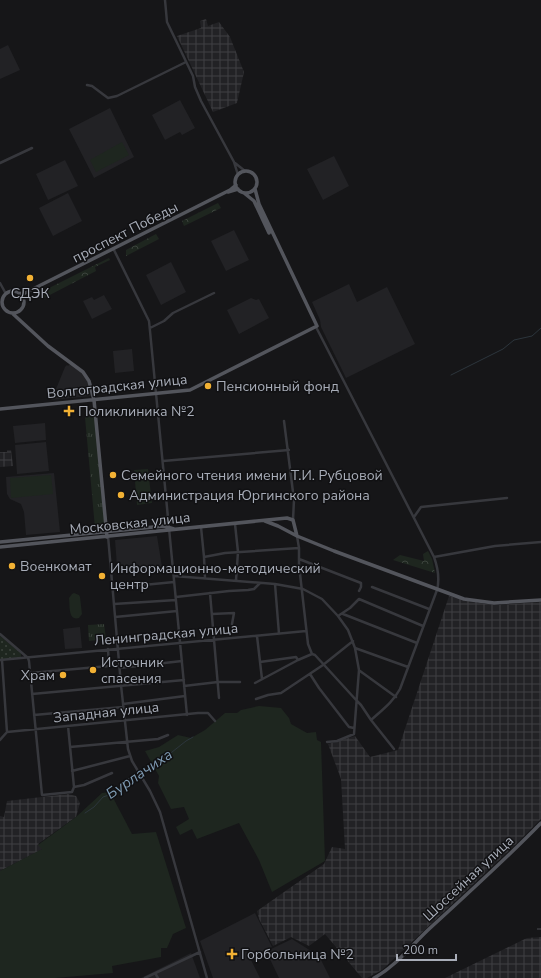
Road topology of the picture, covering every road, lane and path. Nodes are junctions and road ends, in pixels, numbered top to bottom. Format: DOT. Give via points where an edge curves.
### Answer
graph roads {
  1 [pos="165,0"];
  2 [pos="186,62"];
  3 [pos="87,85"];
  4 [pos="32,148"];
  5 [pos="234,162"];
  6 [pos="0,163"];
  7 [pos="245,171"];
  8 [pos="238,175"];
  9 [pos="236,185"];
  10 [pos="238,189"];
  11 [pos="255,189"];
  12 [pos="244,193"];
  13 [pos="114,250"];
  14 [pos="0,284"];
  15 [pos="214,293"];
  16 [pos="6,295"];
  17 [pos="22,296"];
  18 [pos="2,306"];
  19 [pos="14,313"];
  20 [pos="316,325"];
  21 [pos="150,328"];
  22 [pos="156,393"];
  23 [pos="94,399"];
  24 [pos="0,408"];
  25 [pos="284,421"];
  26 [pos="289,450"];
  27 [pos="163,461"];
  28 [pos="507,498"];
  29 [pos="414,518"];
  30 [pos="278,519"];
  31 [pos="293,520"];
  32 [pos="262,521"];
  33 [pos="235,524"];
  34 [pos="278,526"];
  35 [pos="169,527"];
  36 [pos="201,527"];
  37 [pos="296,529"];
  38 [pos="107,531"];
  39 [pos="291,533"];
  40 [pos="108,536"];
  41 [pos="297,536"];
  42 [pos="11,541"];
  43 [pos="0,542"];
  44 [pos="541,542"];
  45 [pos="12,546"];
  46 [pos="0,547"];
  47 [pos="299,548"];
  48 [pos="238,552"];
  49 [pos="204,557"];
  50 [pos="434,557"];
  51 [pos="299,559"];
  52 [pos="174,576"];
  53 [pos="205,578"];
  54 [pos="236,580"];
  55 [pos="174,582"];
  56 [pos="261,583"];
  57 [pos="275,584"];
  58 [pos="372,587"];
  59 [pos="113,588"];
  60 [pos="303,589"];
  61 [pos="437,590"];
  62 [pos="359,591"];
  63 [pos="210,593"];
  64 [pos="176,599"];
  65 [pos="541,600"];
  66 [pos="114,604"];
  67 [pos="429,609"];
  68 [pos="177,611"];
  69 [pos="212,614"];
  70 [pos="342,614"];
  71 [pos="338,616"];
  72 [pos="116,617"];
  73 [pos="232,624"];
  74 [pos="423,626"];
  75 [pos="306,631"];
  76 [pos="0,634"];
  77 [pos="279,634"];
  78 [pos="256,636"];
  79 [pos="214,639"];
  80 [pos="353,641"];
  81 [pos="180,643"];
  82 [pos="417,643"];
  83 [pos="118,648"];
  84 [pos="355,648"];
  85 [pos="108,650"];
  86 [pos="312,654"];
  87 [pos="28,658"];
  88 [pos="1,660"];
  89 [pos="298,660"];
  90 [pos="182,661"];
  91 [pos="260,662"];
  92 [pos="323,665"];
  93 [pos="408,667"];
  94 [pos="120,668"];
  95 [pos="359,670"];
  96 [pos="30,673"];
  97 [pos="310,674"];
  98 [pos="262,679"];
  99 [pos="184,680"];
  100 [pos="218,682"];
  101 [pos="240,682"];
  102 [pos="255,683"];
  103 [pos="121,686"];
  104 [pos="184,686"];
  105 [pos="32,694"];
  106 [pos="185,696"];
  107 [pos="396,697"];
  108 [pos="219,698"];
  109 [pos="256,699"];
  110 [pos="357,702"];
  111 [pos="123,705"];
  112 [pos="34,714"];
  113 [pos="187,714"];
  114 [pos="371,720"];
  115 [pos="125,721"];
  116 [pos="215,721"];
  117 [pos="68,726"];
  118 [pos="354,728"];
  119 [pos="36,729"];
  120 [pos="7,732"];
  121 [pos="168,735"];
  122 [pos="0,740"];
  123 [pos="127,742"];
  124 [pos="327,742"];
  125 [pos="70,747"];
  126 [pos="394,749"];
  127 [pos="130,756"];
  128 [pos="72,771"];
  129 [pos="112,772"];
  130 [pos="74,787"];
  131 [pos="541,823"];
  132 [pos="200,952"];
  133 [pos="155,973"];
  134 [pos="145,978"];
  135 [pos="158,978"];
  136 [pos="207,978"];
  137 [pos="374,978"];
  1 -- 2 [label="street" via="167,22"];
  2 -- 3 [label="street" via="117,96 108,98"];
  2 -- 5 [label="street" via="201,101"];
  4 -- 6 [label="street"];
  5 -- 7 [label="street"];
  5 -- 8 [label="street"];
  7 -- 8 [label="main road"];
  7 -- 11 [label="main road" via="255,175"];
  8 -- 9 [label="main road"];
  9 -- 10 [label="main road"];
  9 -- 17 [label="main road"];
  10 -- 12 [label="main road"];
  10 -- 13 [label="main road, проспект Победы" via="223,194"];
  11 -- 12 [label="main road"];
  11 -- 20 [label="main road" via="267,222"];
  12 -- 20 [label="main road" via="252,198 256,205"];
  13 -- 17 [label="main road, проспект Победы"];
  13 -- 21 [label="street" via="149,321"];
  14 -- 16 [label="street"];
  15 -- 21 [label="street" via="173,313"];
  16 -- 17 [label="main road" via="15,292"];
  16 -- 18 [label="main road"];
  17 -- 19 [label="main road" via="23,306"];
  18 -- 19 [label="main road"];
  19 -- 23 [label="main road" via="84,371 91,382"];
  20 -- 22 [label="main road, Волгоградская улица" via="194,388"];
  20 -- 29 [label="street"];
  21 -- 22 [label="street"];
  22 -- 23 [label="main road, Волгоградская улица"];
  22 -- 27 [label="street"];
  23 -- 24 [label="main road"];
  23 -- 24 [label="main road, Волгоградская улица"];
  23 -- 38 [label="main road"];
  25 -- 26 [label="street"];
  26 -- 27 [label="street"];
  26 -- 31 [label="street" via="294,500"];
  27 -- 35 [label="street"];
  28 -- 29 [label="street" via="421,507"];
  29 -- 50 [label="street"];
  30 -- 31 [label="main road, Московская улица"];
  30 -- 32 [label="main road, Московская улица"];
  30 -- 34 [label="main road"];
  31 -- 37 [label="main road"];
  32 -- 33 [label="main road, Московская улица"];
  32 -- 34 [label="main road, Московская улица"];
  33 -- 36 [label="main road, Московская улица"];
  33 -- 48 [label="street"];
  34 -- 39 [label="main road, Московская улица"];
  35 -- 36 [label="main road, Московская улица"];
  35 -- 38 [label="main road, Московская улица"];
  35 -- 40 [label="main road, Московская улица"];
  35 -- 52 [label="street"];
  36 -- 49 [label="street"];
  37 -- 39 [label="main road"];
  37 -- 41 [label="main road"];
  38 -- 40 [label="main road"];
  38 -- 42 [label="main road, Московская улица"];
  39 -- 41 [label="main road, Московская улица"];
  40 -- 45 [label="main road, Московская улица"];
  40 -- 59 [label="street"];
  41 -- 47 [label="street"];
  41 -- 61 [label="main road, Московская улица"];
  42 -- 43 [label="main road, Московская улица"];
  42 -- 45 [label="main road"];
  44 -- 50 [label="street" via="495,546"];
  45 -- 46 [label="main road, Московская улица"];
  47 -- 48 [label="street"];
  47 -- 51 [label="street"];
  48 -- 49 [label="street"];
  48 -- 54 [label="street"];
  49 -- 53 [label="street"];
  50 -- 61 [label="street" via="439,573"];
  51 -- 60 [label="street"];
  51 -- 62 [label="street" via="361,583"];
  52 -- 53 [label="street"];
  52 -- 55 [label="street"];
  53 -- 54 [label="street"];
  54 -- 56 [label="street"];
  55 -- 59 [label="street"];
  55 -- 64 [label="street"];
  56 -- 57 [label="street"];
  56 -- 63 [label="street" via="254,589"];
  57 -- 60 [label="street"];
  57 -- 77 [label="street"];
  58 -- 67 [label="street"];
  59 -- 66 [label="street"];
  60 -- 71 [label="street" via="322,599"];
  60 -- 75 [label="street"];
  61 -- 65 [label="main road, Московская улица" via="479,602"];
  61 -- 67 [label="street"];
  63 -- 64 [label="street"];
  63 -- 69 [label="street"];
  64 -- 66 [label="street"];
  64 -- 68 [label="street"];
  66 -- 72 [label="street"];
  67 -- 74 [label="street"];
  68 -- 72 [label="street"];
  68 -- 81 [label="street"];
  69 -- 73 [label="street" via="234,613"];
  69 -- 79 [label="street"];
  70 -- 71 [label="street"];
  70 -- 74 [label="street" via="359,599"];
  70 -- 82 [label="street"];
  71 -- 80 [label="street"];
  72 -- 83 [label="street"];
  74 -- 82 [label="street"];
  75 -- 77 [label="street, Ленинградская улица"];
  75 -- 86 [label="street"];
  76 -- 87 [label="street"];
  77 -- 78 [label="street, Ленинградская улица"];
  78 -- 79 [label="street, Ленинградская улица"];
  78 -- 91 [label="street"];
  79 -- 81 [label="street, Ленинградская улица"];
  79 -- 100 [label="street"];
  80 -- 84 [label="street"];
  80 -- 92 [label="street"];
  81 -- 83 [label="street, Ленинградская улица"];
  81 -- 90 [label="street"];
  82 -- 93 [label="street"];
  83 -- 85 [label="street, Ленинградская улица"];
  83 -- 94 [label="street"];
  84 -- 93 [label="street"];
  84 -- 95 [label="street"];
  85 -- 87 [label="street, Ленинградская улица"];
  85 -- 96 [label="street" via="109,666"];
  86 -- 89 [label="street"];
  86 -- 92 [label="street"];
  87 -- 88 [label="street, Ленинградская улица"];
  87 -- 96 [label="street"];
  88 -- 120 [label="street"];
  89 -- 91 [label="street" via="296,657"];
  89 -- 98 [label="street"];
  90 -- 94 [label="street"];
  90 -- 99 [label="street"];
  91 -- 98 [label="street"];
  92 -- 97 [label="street"];
  92 -- 110 [label="street"];
  93 -- 107 [label="street"];
  94 -- 103 [label="street"];
  95 -- 107 [label="street"];
  95 -- 110 [label="street"];
  96 -- 105 [label="street"];
  97 -- 109 [label="street" via="281,693"];
  97 -- 118 [label="street" via="349,726"];
  98 -- 102 [label="street"];
  99 -- 103 [label="street"];
  99 -- 104 [label="street"];
  100 -- 101 [label="street"];
  100 -- 104 [label="street"];
  100 -- 108 [label="street"];
  103 -- 105 [label="street"];
  103 -- 111 [label="street"];
  104 -- 106 [label="street"];
  105 -- 112 [label="street"];
  106 -- 111 [label="street"];
  106 -- 113 [label="street"];
  107 -- 114 [label="street"];
  110 -- 114 [label="street"];
  110 -- 118 [label="street"];
  111 -- 112 [label="street"];
  111 -- 115 [label="street"];
  112 -- 119 [label="street"];
  113 -- 115 [label="street, Западная улица"];
  113 -- 116 [label="street, Западная улица" via="208,713"];
  114 -- 126 [label="street"];
  115 -- 117 [label="street, Западная улица"];
  115 -- 123 [label="street"];
  117 -- 119 [label="street, Западная улица"];
  117 -- 125 [label="street"];
  118 -- 124 [label="street" via="354,734"];
  119 -- 120 [label="street, Западная улица"];
  119 -- 130 [label="street" via="42,795 72,792"];
  120 -- 122 [label="street"];
  121 -- 123 [label="street" via="158,739"];
  123 -- 125 [label="street"];
  123 -- 127 [label="street"];
  125 -- 128 [label="street"];
  127 -- 128 [label="street"];
  127 -- 132 [label="street" via="160,812"];
  128 -- 130 [label="street"];
  129 -- 130 [label="street"];
  131 -- 137 [label="main road, Шоссейная улица" via="405,954 384,973"];
  132 -- 133 [label="street"];
  132 -- 136 [label="street"];
  133 -- 134 [label="street"];
  133 -- 135 [label="street"];
}
